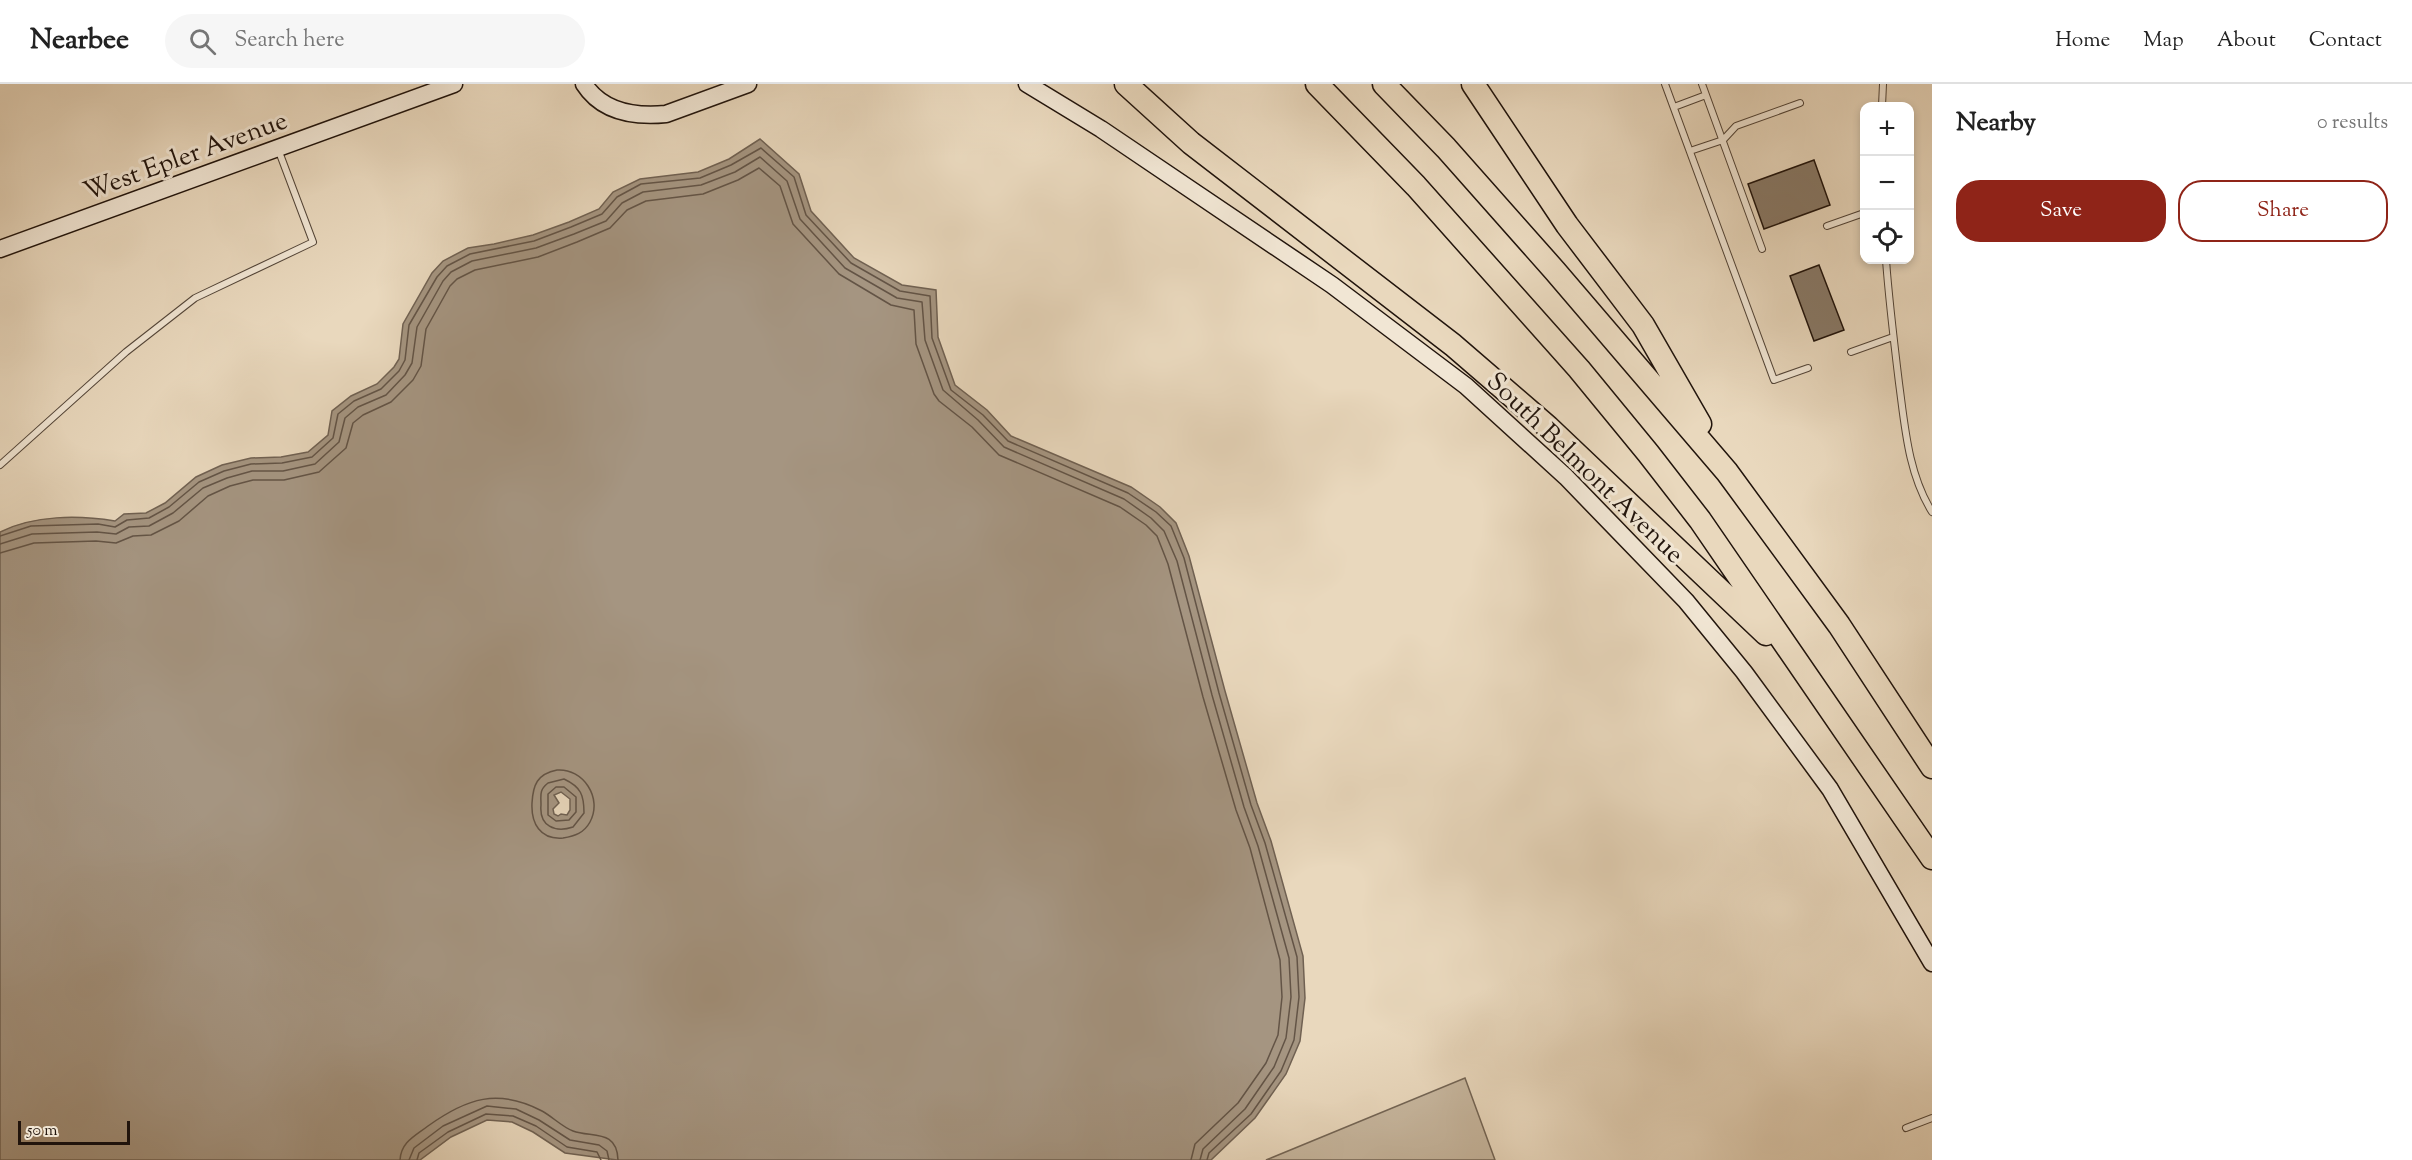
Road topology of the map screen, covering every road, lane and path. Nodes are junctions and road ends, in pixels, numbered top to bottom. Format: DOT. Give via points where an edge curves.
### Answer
graph roads {
  1 [pos="454,84"];
  2 [pos="584,84"];
  3 [pos="748,84"];
  4 [pos="1027,84"];
  5 [pos="1126,84"];
  6 [pos="1317,84"];
  7 [pos="1384,84"];
  8 [pos="1473,84"];
  9 [pos="1665,84"];
  10 [pos="1702,84"];
  11 [pos="1883,84"];
  12 [pos="1706,95"];
  13 [pos="1882,102"];
  14 [pos="1800,103"];
  15 [pos="1674,107"];
  16 [pos="1723,140"];
  17 [pos="278,149"];
  18 [pos="1690,151"];
  19 [pos="1860,214"];
  20 [pos="1827,226"];
  21 [pos="0,249"];
  22 [pos="1762,249"];
  23 [pos="1886,264"];
  24 [pos="1893,337"];
  25 [pos="1851,352"];
  26 [pos="1808,368"];
  27 [pos="0,465"];
  28 [pos="1727,472"];
  29 [pos="1932,512"];
  30 [pos="1798,664"];
  31 [pos="1932,766"];
  32 [pos="1932,858"];
  33 [pos="1932,963"];
  34 [pos="1932,1118"];
  35 [pos="1906,1128"];
  1 -- 17 [label="street, West Epler Avenue"];
  2 -- 3 [label="street" via="611,109 653,116"];
  4 -- 33 [label="street, South Belmont Avenue" via="1101,129 1332,285 1466,386 1566,477 1686,601 1744,672 1830,789"];
  5 -- 30 [label="highway" via="1191,143 1479,367"];
  6 -- 30 [label="highway" via="1416,186 1579,369 1700,520"];
  7 -- 28 [label="highway" via="1540,253"];
  8 -- 28 [label="highway" via="1567,225 1643,325"];
  9 -- 15 [label="lane"];
  10 -- 12 [label="lane"];
  11 -- 13 [label="lane"];
  12 -- 15 [label="lane"];
  12 -- 16 [label="lane"];
  14 -- 16 [label="lane" via="1736,126"];
  15 -- 18 [label="lane"];
  16 -- 18 [label="lane"];
  16 -- 22 [label="lane"];
  17 -- 21 [label="street, West Epler Avenue"];
  17 -- 27 [label="lane" via="313,242 195,298 126,352"];
  18 -- 26 [label="lane" via="1774,380"];
  19 -- 20 [label="lane"];
  23 -- 24 [label="lane"];
  24 -- 25 [label="lane"];
  24 -- 29 [label="lane" via="1911,460"];
  28 -- 31 [label="highway" via="1839,625"];
  30 -- 32 [label="highway"];
  34 -- 35 [label="lane"];
}
